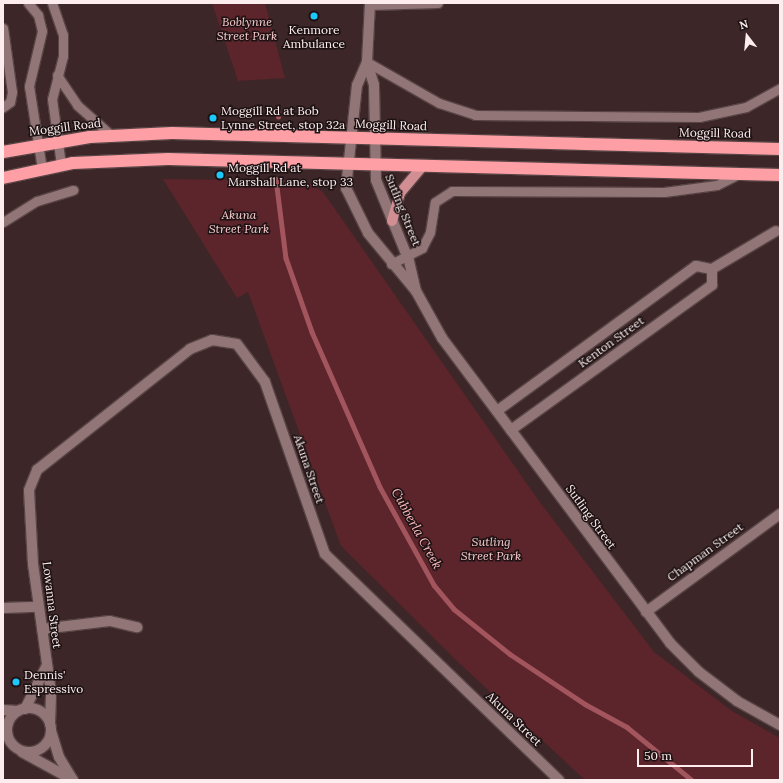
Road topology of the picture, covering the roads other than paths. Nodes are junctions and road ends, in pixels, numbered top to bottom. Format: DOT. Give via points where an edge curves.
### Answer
graph roads {
  1 [pos="28,3"];
  2 [pos="52,3"];
  3 [pos="438,3"];
  4 [pos="370,4"];
  5 [pos="3,28"];
  6 [pos="367,62"];
  7 [pos="56,75"];
  8 [pos="780,88"];
  9 [pos="3,107"];
  10 [pos="111,135"];
  11 [pos="349,137"];
  12 [pos="374,138"];
  13 [pos="56,140"];
  14 [pos="37,144"];
  15 [pos="780,149"];
  16 [pos="3,152"];
  17 [pos="346,164"];
  18 [pos="374,164"];
  19 [pos="61,165"];
  20 [pos="423,166"];
  21 [pos="42,169"];
  22 [pos="741,174"];
  23 [pos="780,175"];
  24 [pos="3,178"];
  25 [pos="73,190"];
  26 [pos="392,221"];
  27 [pos="3,222"];
  28 [pos="776,231"];
  29 [pos="407,257"];
  30 [pos="391,264"];
  31 [pos="712,269"];
  32 [pos="416,291"];
  33 [pos="497,411"];
  34 [pos="511,430"];
  35 [pos="28,490"];
  36 [pos="780,514"];
  37 [pos="38,607"];
  38 [pos="3,608"];
  39 [pos="646,612"];
  40 [pos="137,627"];
  41 [pos="42,630"];
  42 [pos="46,665"];
  43 [pos="3,710"];
  44 [pos="22,710"];
  45 [pos="780,725"];
  46 [pos="50,727"];
  47 [pos="3,740"];
  48 [pos="17,748"];
  49 [pos="73,780"];
  50 [pos="559,780"];
  1 -- 14 [label="lane" via="38,15 42,31 29,76"];
  2 -- 7 [label="lane" via="60,16 63,34 63,56"];
  3 -- 4 [label="street"];
  4 -- 6 [label="street"];
  5 -- 9 [label="lane" via="12,92 10,102"];
  6 -- 8 [label="lane, Moggill Road" via="439,103 475,115 699,118 746,107"];
  6 -- 11 [label="street, Sutling Street" via="357,85"];
  6 -- 12 [label="street, Sutling Street" via="374,85"];
  7 -- 10 [label="lane" via="78,105"];
  7 -- 13 [label="lane" via="52,99"];
  10 -- 11 [label="highway, Moggill Road"];
  10 -- 13 [label="highway, Moggill Road"];
  11 -- 12 [label="highway, Moggill Road"];
  11 -- 17 [label="street, Sutling Street"];
  12 -- 15 [label="highway, Moggill Road"];
  12 -- 18 [label="street, Sutling Street"];
  13 -- 14 [label="highway, Moggill Road"];
  13 -- 19 [label="lane"];
  14 -- 16 [label="highway, Moggill Road"];
  14 -- 21 [label="lane"];
  17 -- 18 [label="highway"];
  17 -- 19 [label="highway" via="149,159"];
  17 -- 30 [label="street, Sutling Street" via="350,201"];
  18 -- 20 [label="highway"];
  18 -- 26 [label="street, Sutling Street" via="376,180"];
  19 -- 21 [label="highway"];
  20 -- 22 [label="highway"];
  20 -- 26 [label="main road" via="400,194"];
  21 -- 24 [label="highway"];
  22 -- 23 [label="highway"];
  22 -- 29 [label="lane" via="717,185 664,192 452,191 435,202 428,238 418,251"];
  25 -- 27 [label="lane" via="36,201"];
  26 -- 29 [label="street, Sutling Street"];
  28 -- 31 [label="street"];
  29 -- 30 [label="lane"];
  29 -- 32 [label="street, Sutling Street"];
  30 -- 32 [label="street, Sutling Street"];
  31 -- 33 [label="street, Kenton Street" via="696,266"];
  31 -- 34 [label="street, Kenton Street" via="712,285"];
  32 -- 33 [label="street, Sutling Street" via="442,338"];
  33 -- 34 [label="street, Sutling Street"];
  34 -- 39 [label="street, Sutling Street"];
  35 -- 37 [label="street, Lowanna Street"];
  35 -- 50 [label="street, Akuna Street" via="37,470 190,349 212,340 237,344 265,382 325,554"];
  36 -- 39 [label="street, Chapman Street"];
  37 -- 38 [label="street"];
  37 -- 41 [label="street, Lowanna Street"];
  39 -- 45 [label="street, Sutling Street" via="699,672 737,700"];
  40 -- 41 [label="street" via="110,621"];
  41 -- 42 [label="street, Lowanna Street"];
  42 -- 44 [label="street"];
  42 -- 46 [label="street, Lowanna Street" via="51,692"];
  43 -- 44 [label="street"];
  44 -- 46 [label="street" via="37,710"];
  44 -- 48 [label="street" via="7,728"];
  46 -- 48 [label="street" via="40,748"];
  46 -- 49 [label="street" via="59,757"];
  47 -- 48 [label="street"];
  48 -- 49 [label="street"];
}
